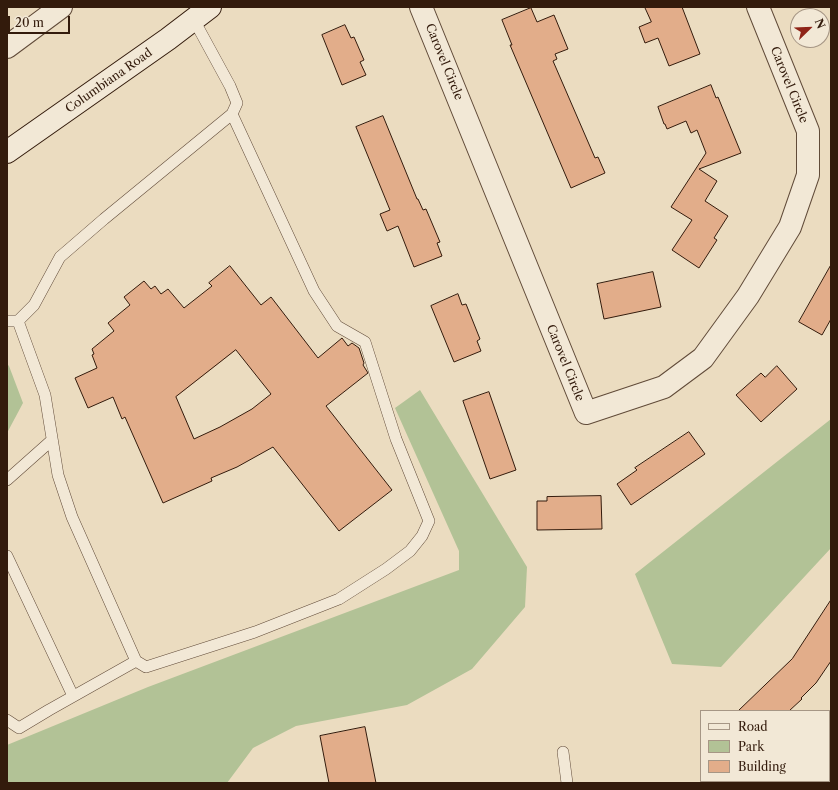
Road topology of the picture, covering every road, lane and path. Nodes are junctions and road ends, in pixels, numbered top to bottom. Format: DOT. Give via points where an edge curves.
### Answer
graph roads {
  1 [pos="61,7"];
  2 [pos="421,7"];
  3 [pos="758,7"];
  4 [pos="202,13"];
  5 [pos="7,47"];
  6 [pos="232,114"];
  7 [pos="7,152"];
  8 [pos="13,321"];
  9 [pos="52,440"];
  10 [pos="7,480"];
  11 [pos="7,556"];
  12 [pos="136,661"];
  13 [pos="73,696"];
  14 [pos="7,720"];
  15 [pos="563,752"];
  16 [pos="567,783"];
  1 -- 5 [label="street"];
  2 -- 3 [label="street, Carovel Circle" via="586,413 664,387 703,358 748,296 790,226 808,175 808,131"];
  4 -- 6 [label="lane" via="237,103"];
  4 -- 7 [label="street, Columbiana Road"];
  6 -- 8 [label="lane" via="60,257 34,305"];
  6 -- 12 [label="lane" via="314,291 337,326 365,342 396,439 429,521 422,536 410,551 339,599 255,632 146,667"];
  8 -- 9 [label="lane" via="45,395"];
  9 -- 10 [label="lane"];
  9 -- 12 [label="lane" via="58,476 72,517"];
  11 -- 13 [label="lane"];
  12 -- 13 [label="lane"];
  13 -- 14 [label="lane" via="19,728"];
  15 -- 16 [label="lane"];
}
